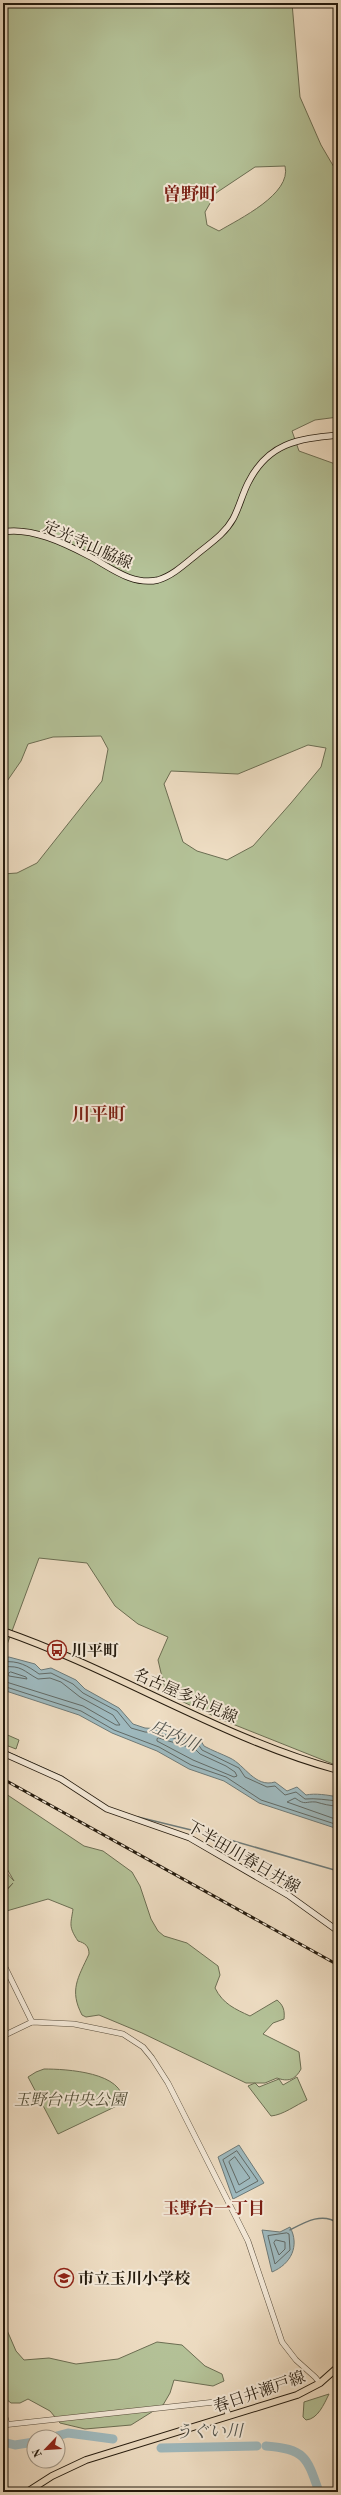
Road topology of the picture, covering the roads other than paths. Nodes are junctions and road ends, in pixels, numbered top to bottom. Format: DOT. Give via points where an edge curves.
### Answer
graph roads {
  1 [pos="338,435"];
  2 [pos="3,532"];
  3 [pos="3,1631"];
  4 [pos="3,1753"];
  5 [pos="338,1770"];
  6 [pos="338,1931"];
  7 [pos="3,1963"];
  8 [pos="32,2022"];
  9 [pos="3,2036"];
  10 [pos="338,2367"];
  11 [pos="320,2383"];
  12 [pos="3,2410"];
  13 [pos="229,2416"];
  14 [pos="5,2425"];
  15 [pos="27,2492"];
  1 -- 2 [label="main road, 定光寺山脇線" via="297,440 268,456 253,475 232,520 221,534 189,561 158,580 130,578 89,556 29,532"];
  3 -- 5 [label="main road, 名古屋多治見線" via="286,1754"];
  4 -- 6 [label="main road, 下半田川春日井線" via="62,1779 107,1809 190,1838 288,1895"];
  7 -- 8 [label="street"];
  8 -- 9 [label="street"];
  8 -- 11 [label="street" via="74,2024 123,2034 143,2046 152,2058 248,2241 282,2342"];
  10 -- 11 [label="main road, 春日井瀬戸線"];
  11 -- 13 [label="main road, 春日井瀬戸線" via="293,2396"];
  12 -- 14 [label="street"];
  13 -- 14 [label="street" via="225,2407 215,2402"];
  13 -- 15 [label="main road, 春日井瀬戸線" via="86,2460 52,2476"];
}
